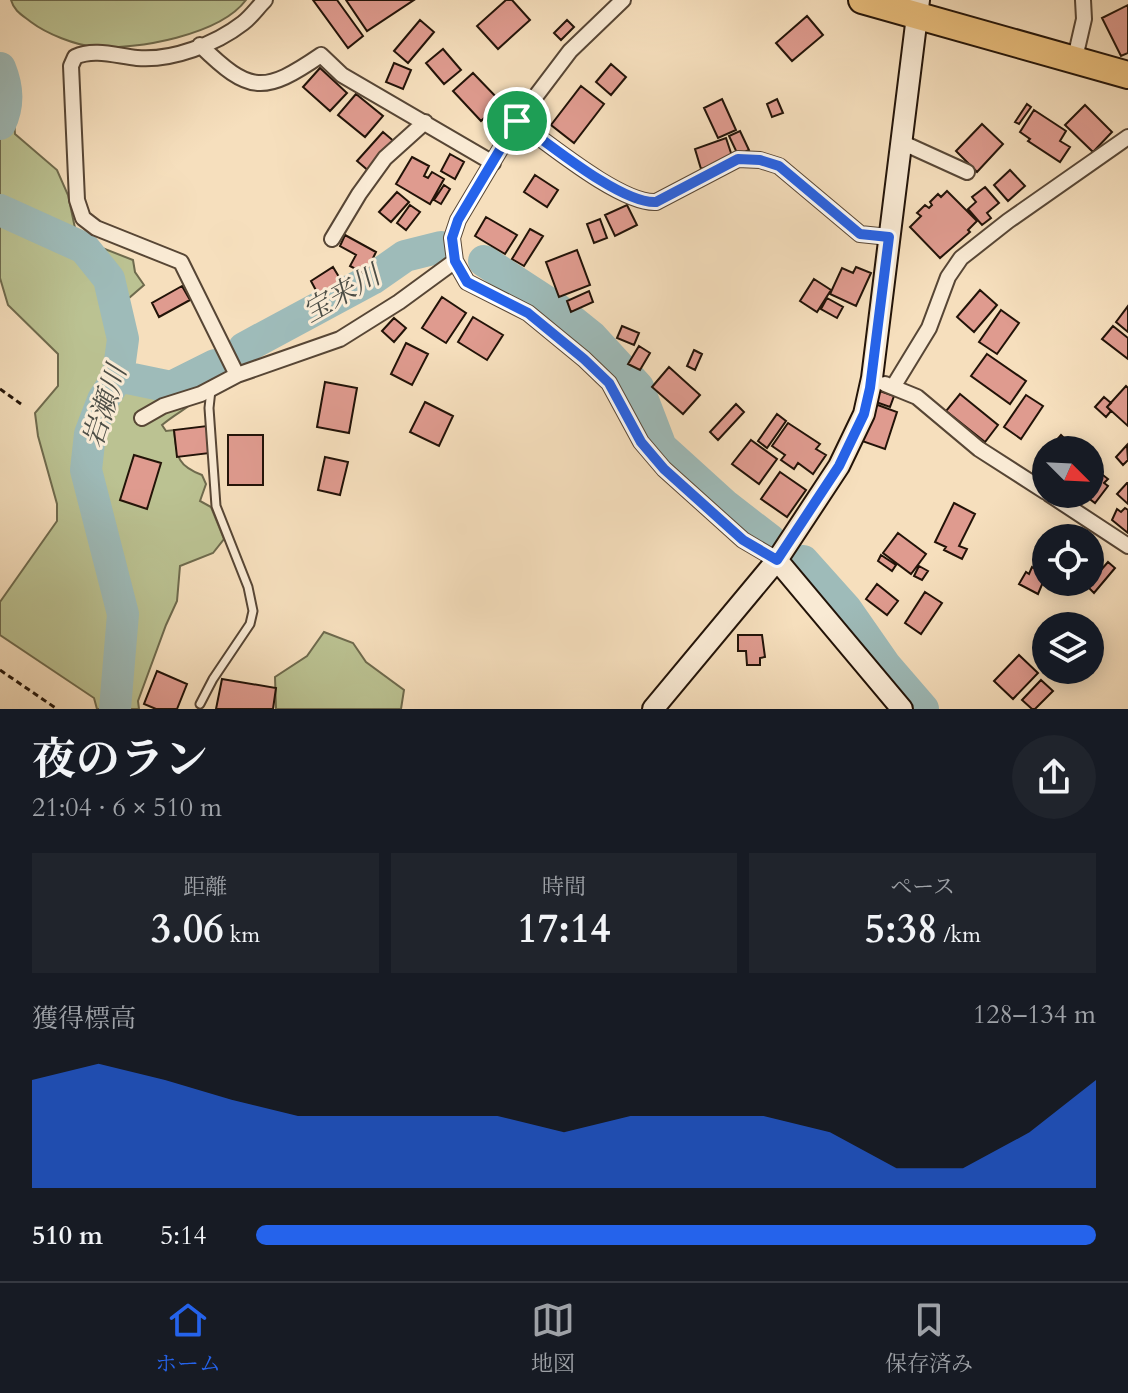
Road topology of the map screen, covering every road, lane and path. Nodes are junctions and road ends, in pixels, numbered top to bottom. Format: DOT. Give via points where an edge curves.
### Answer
graph roads {
  1 [pos="265,0"];
  2 [pos="623,0"];
  3 [pos="862,0"];
  4 [pos="1083,0"];
  5 [pos="918,8"];
  6 [pos="200,45"];
  7 [pos="1075,58"];
  8 [pos="1128,75"];
  9 [pos="517,121"];
  10 [pos="425,122"];
  11 [pos="1128,137"];
  12 [pos="901,142"];
  13 [pos="493,163"];
  14 [pos="967,172"];
  15 [pos="889,237"];
  16 [pos="332,239"];
  17 [pos="455,261"];
  18 [pos="234,371"];
  19 [pos="872,378"];
  20 [pos="893,387"];
  21 [pos="211,388"];
  22 [pos="0,389"];
  23 [pos="21,404"];
  24 [pos="142,418"];
  25 [pos="1032,483"];
  26 [pos="1071,508"];
  27 [pos="1128,546"];
  28 [pos="777,560"];
  29 [pos="0,670"];
  30 [pos="200,704"];
  31 [pos="57,709"];
  32 [pos="653,709"];
  33 [pos="902,709"];
  1 -- 6 [label="street" via="244,22"];
  2 -- 9 [label="street" via="570,51"];
  3 -- 5 [label="highway"];
  4 -- 7 [label="street"];
  5 -- 7 [label="highway"];
  5 -- 12 [label="street"];
  6 -- 10 [label="street" via="232,75 264,84 283,79 321,55 342,75"];
  6 -- 18 [label="street" via="172,56 141,59 86,52 75,57 71,66 77,200 83,218 96,228 181,262"];
  7 -- 8 [label="highway"];
  9 -- 13 [label="street"];
  9 -- 15 [label="street" via="608,185 644,203 656,202 738,159 760,160 779,166 860,234"];
  10 -- 13 [label="street"];
  10 -- 16 [label="street" via="385,158"];
  11 -- 20 [label="street" via="961,258 929,328"];
  12 -- 14 [label="street"];
  12 -- 15 [label="street"];
  13 -- 17 [label="street" via="458,220 452,238"];
  15 -- 19 [label="street"];
  17 -- 18 [label="street" via="340,339"];
  17 -- 28 [label="street" via="467,282 528,313 601,375 641,442 664,469 743,540"];
  18 -- 21 [label="street"];
  19 -- 20 [label="street"];
  19 -- 28 [label="street" via="864,414 839,466"];
  20 -- 25 [label="street" via="917,397 979,449"];
  21 -- 24 [label="street"];
  21 -- 30 [label="lane" via="216,506 253,611"];
  22 -- 23 [label="path"];
  26 -- 27 [label="street"];
  28 -- 32 [label="street"];
  28 -- 33 [label="street"];
  29 -- 31 [label="path"];
}
